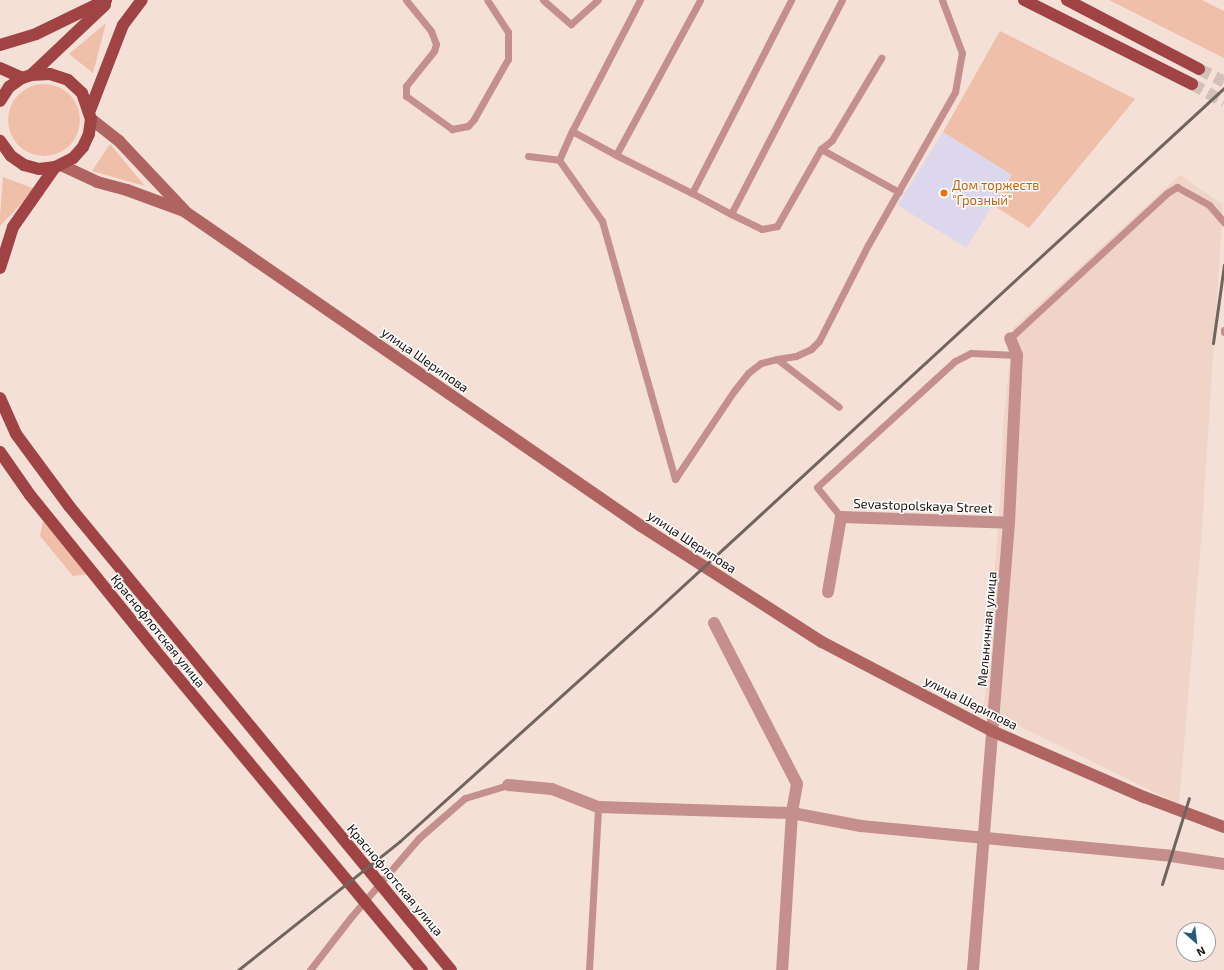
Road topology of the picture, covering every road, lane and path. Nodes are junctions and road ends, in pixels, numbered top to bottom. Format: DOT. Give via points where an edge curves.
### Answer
graph roads {
  1 [pos="106,0"];
  2 [pos="110,0"];
  3 [pos="142,0"];
  4 [pos="406,0"];
  5 [pos="486,0"];
  6 [pos="543,0"];
  7 [pos="598,0"];
  8 [pos="640,0"];
  9 [pos="700,0"];
  10 [pos="792,0"];
  11 [pos="842,0"];
  12 [pos="942,0"];
  13 [pos="1024,0"];
  14 [pos="1067,0"];
  15 [pos="0,45"];
  16 [pos="881,58"];
  17 [pos="0,68"];
  18 [pos="1199,69"];
  19 [pos="26,76"];
  20 [pos="1192,84"];
  21 [pos="0,101"];
  22 [pos="90,115"];
  23 [pos="572,131"];
  24 [pos="0,144"];
  25 [pos="821,149"];
  26 [pos="616,155"];
  27 [pos="528,156"];
  28 [pos="559,160"];
  29 [pos="58,166"];
  30 [pos="898,192"];
  31 [pos="692,193"];
  32 [pos="184,211"];
  33 [pos="731,214"];
  34 [pos="1224,222"];
  35 [pos="0,268"];
  36 [pos="1010,338"];
  37 [pos="1017,355"];
  38 [pos="777,359"];
  39 [pos="0,398"];
  40 [pos="839,406"];
  41 [pos="0,452"];
  42 [pos="841,517"];
  43 [pos="1009,523"];
  44 [pos="828,592"];
  45 [pos="714,624"];
  46 [pos="992,731"];
  47 [pos="508,785"];
  48 [pos="598,807"];
  49 [pos="792,813"];
  50 [pos="1224,827"];
  51 [pos="982,839"];
  52 [pos="1224,864"];
  53 [pos="310,970"];
  54 [pos="422,970"];
  55 [pos="451,970"];
  56 [pos="588,970"];
  57 [pos="782,970"];
  58 [pos="973,970"];
  1 -- 15 [label="main road" via="36,34"];
  2 -- 19 [label="main road"];
  3 -- 22 [label="main road" via="123,25"];
  4 -- 5 [label="lane" via="435,38 436,44 434,51 406,86 406,96 452,129 468,126 474,119 508,59 508,32"];
  6 -- 7 [label="lane" via="571,24"];
  8 -- 23 [label="lane"];
  9 -- 26 [label="lane"];
  10 -- 31 [label="lane"];
  11 -- 33 [label="lane"];
  12 -- 30 [label="lane" via="962,53 955,92"];
  13 -- 20 [label="main road"];
  14 -- 18 [label="main road"];
  16 -- 25 [label="lane" via="832,140"];
  17 -- 19 [label="main road"];
  19 -- 21 [label="main road" via="9,87"];
  19 -- 22 [label="main road" via="50,74 68,80 82,93"];
  22 -- 29 [label="main road" via="89,134 83,147 73,158"];
  22 -- 32 [label="main road" via="119,141"];
  23 -- 26 [label="lane"];
  23 -- 28 [label="lane"];
  24 -- 29 [label="main road" via="24,165 39,169"];
  25 -- 30 [label="lane"];
  25 -- 33 [label="lane" via="777,226 762,229"];
  26 -- 31 [label="lane"];
  27 -- 28 [label="lane"];
  28 -- 38 [label="lane" via="602,221 675,479 748,373 761,363"];
  29 -- 32 [label="main road"];
  29 -- 35 [label="main road" via="13,227"];
  30 -- 38 [label="lane" via="819,341 811,349 796,356"];
  31 -- 33 [label="lane"];
  32 -- 46 [label="main road, улица Шерипова" via="648,530 822,642"];
  34 -- 36 [label="lane" via="1209,205 1177,187 1167,193"];
  36 -- 37 [label="street, Мельничная улица"];
  37 -- 42 [label="lane" via="971,353 955,361 817,487"];
  37 -- 43 [label="street, Мельничная улица"];
  38 -- 40 [label="lane"];
  39 -- 55 [label="main road, Краснофлотская улица" via="16,434 69,506"];
  41 -- 54 [label="main road, Краснофлотская улица" via="35,501 298,824"];
  42 -- 43 [label="street, Sevastopolskaya Street"];
  42 -- 44 [label="street, Sevastopolskaya Street"];
  43 -- 46 [label="street, Мельничная улица"];
  45 -- 49 [label="street" via="797,784"];
  46 -- 50 [label="main road, улица Шерипова" via="1144,797"];
  46 -- 51 [label="street, Мельничная улица"];
  47 -- 48 [label="street" via="552,789"];
  47 -- 53 [label="lane" via="465,798 419,838 351,917"];
  48 -- 49 [label="street"];
  48 -- 56 [label="lane"];
  49 -- 51 [label="street" via="861,826"];
  49 -- 57 [label="street"];
  51 -- 52 [label="street"];
  51 -- 58 [label="street, Мельничная улица"];
}
